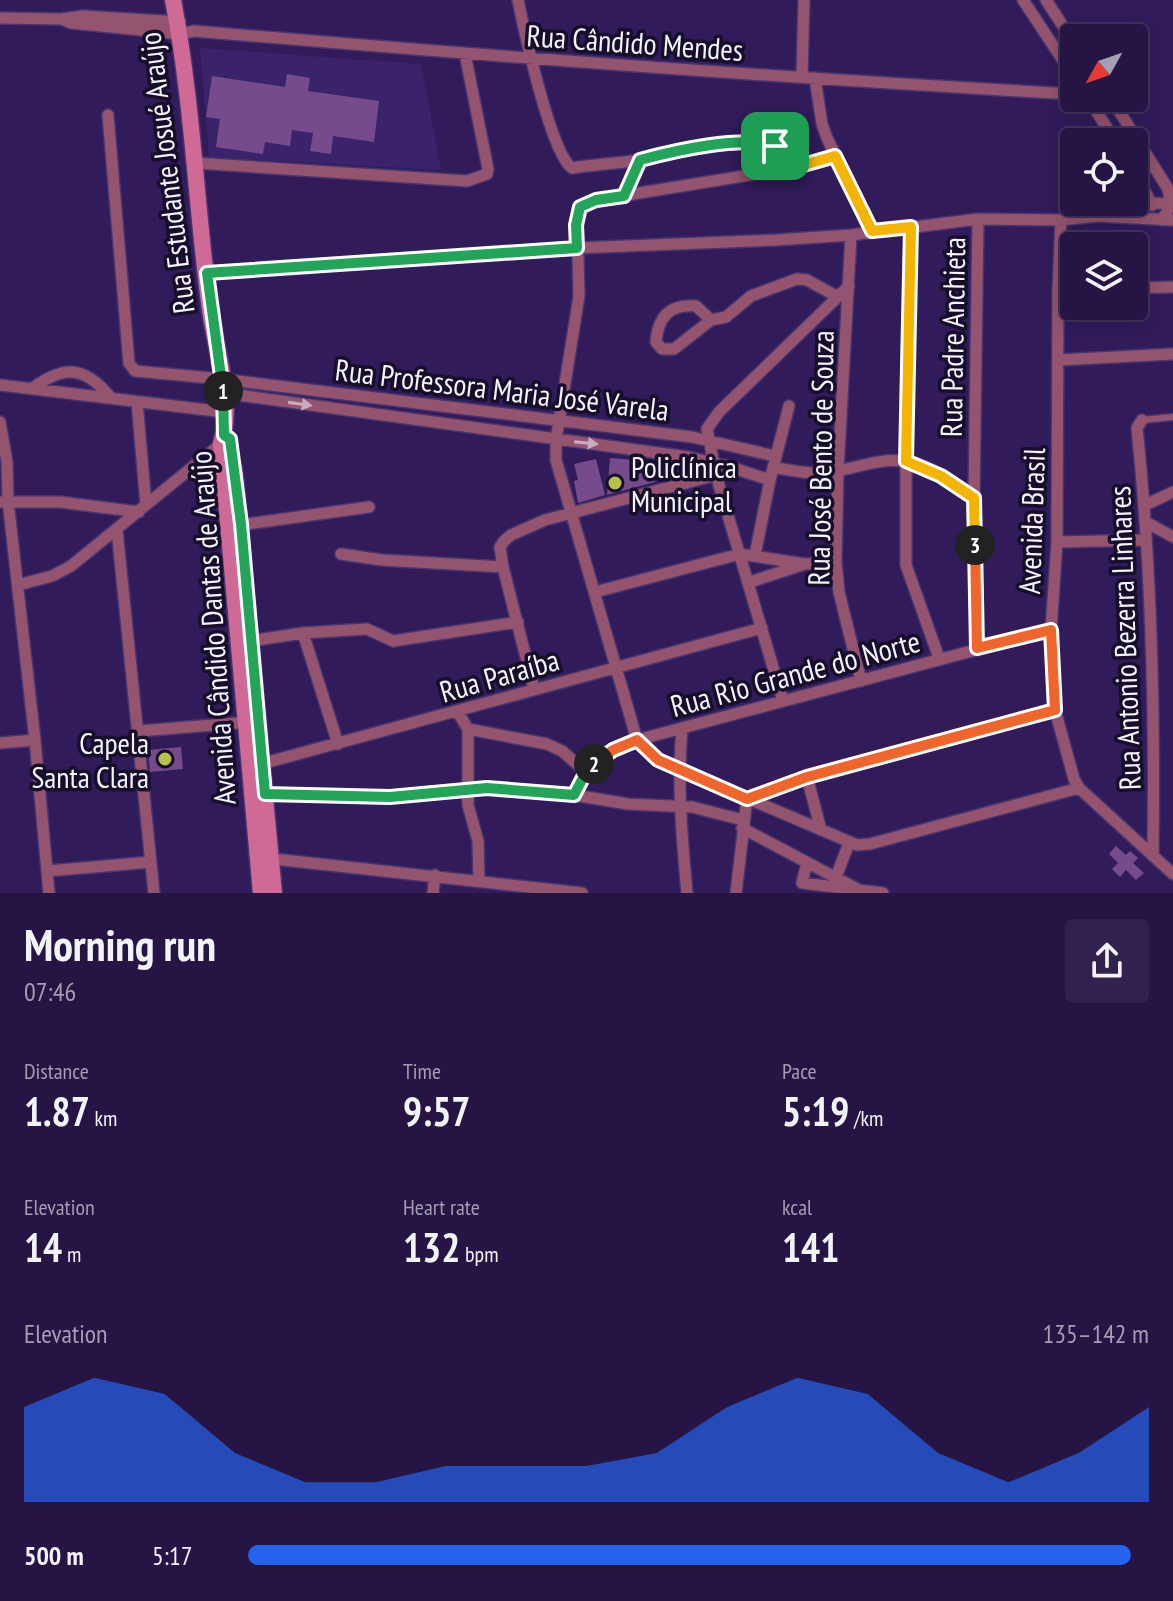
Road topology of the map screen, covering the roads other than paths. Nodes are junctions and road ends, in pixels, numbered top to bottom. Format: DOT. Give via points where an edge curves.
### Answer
graph roads {
  1 [pos="173,0"];
  2 [pos="518,0"];
  3 [pos="804,0"];
  4 [pos="1023,0"];
  5 [pos="1046,0"];
  6 [pos="0,18"];
  7 [pos="1062,24"];
  8 [pos="184,28"];
  9 [pos="465,54"];
  10 [pos="1060,56"];
  11 [pos="531,59"];
  12 [pos="809,77"];
  13 [pos="1060,93"];
  14 [pos="1120,112"];
  15 [pos="108,115"];
  16 [pos="835,156"];
  17 [pos="640,160"];
  18 [pos="195,163"];
  19 [pos="793,168"];
  20 [pos="624,196"];
  21 [pos="1148,196"];
  22 [pos="1151,202"];
  23 [pos="1148,203"];
  24 [pos="1172,205"];
  25 [pos="1097,216"];
  26 [pos="978,219"];
  27 [pos="1061,220"];
  28 [pos="1165,220"];
  29 [pos="911,227"];
  30 [pos="872,231"];
  31 [pos="851,235"];
  32 [pos="577,248"];
  33 [pos="207,273"];
  34 [pos="849,286"];
  35 [pos="1173,287"];
  36 [pos="1148,288"];
  37 [pos="1058,291"];
  38 [pos="838,297"];
  39 [pos="711,320"];
  40 [pos="1173,354"];
  41 [pos="1059,360"];
  42 [pos="0,385"];
  43 [pos="222,386"];
  44 [pos="33,388"];
  45 [pos="110,397"];
  46 [pos="137,402"];
  47 [pos="789,406"];
  48 [pos="224,412"];
  49 [pos="1173,417"];
  50 [pos="559,420"];
  51 [pos="1142,420"];
  52 [pos="0,422"];
  53 [pos="225,439"];
  54 [pos="556,440"];
  55 [pos="707,440"];
  56 [pos="906,461"];
  57 [pos="713,462"];
  58 [pos="774,462"];
  59 [pos="838,471"];
  60 [pos="716,475"];
  61 [pos="770,480"];
  62 [pos="1173,492"];
  63 [pos="974,498"];
  64 [pos="4,502"];
  65 [pos="1145,505"];
  66 [pos="369,507"];
  67 [pos="143,508"];
  68 [pos="573,514"];
  69 [pos="1146,522"];
  70 [pos="234,525"];
  71 [pos="117,530"];
  72 [pos="1173,537"];
  73 [pos="1146,540"];
  74 [pos="1057,542"];
  75 [pos="341,554"];
  76 [pos="740,554"];
  77 [pos="755,555"];
  78 [pos="836,562"];
  79 [pos="805,564"];
  80 [pos="503,567"];
  81 [pos="239,582"];
  82 [pos="750,582"];
  83 [pos="18,585"];
  84 [pos="595,592"];
  85 [pos="518,622"];
  86 [pos="762,628"];
  87 [pos="1051,630"];
  88 [pos="303,633"];
  89 [pos="250,641"];
  90 [pos="977,648"];
  91 [pos="939,658"];
  92 [pos="246,665"];
  93 [pos="616,667"];
  94 [pos="861,681"];
  95 [pos="534,689"];
  96 [pos="783,701"];
  97 [pos="1055,710"];
  98 [pos="457,711"];
  99 [pos="250,722"];
  100 [pos="468,729"];
  101 [pos="682,729"];
  102 [pos="139,731"];
  103 [pos="35,740"];
  104 [pos="637,740"];
  105 [pos="0,743"];
  106 [pos="338,744"];
  107 [pos="255,766"];
  108 [pos="678,769"];
  109 [pos="586,772"];
  110 [pos="807,777"];
  111 [pos="1079,788"];
  112 [pos="468,789"];
  113 [pos="265,794"];
  114 [pos="574,795"];
  115 [pos="747,799"];
  116 [pos="679,806"];
  117 [pos="742,824"];
  118 [pos="821,830"];
  119 [pos="849,843"];
  120 [pos="1153,856"];
  121 [pos="265,858"];
  122 [pos="151,862"];
  123 [pos="807,862"];
  124 [pos="47,871"];
  125 [pos="1173,874"];
  126 [pos="435,875"];
  127 [pos="836,877"];
  128 [pos="479,881"];
  129 [pos="542,891"];
  130 [pos="861,891"];
  131 [pos="49,893"];
  132 [pos="154,893"];
  133 [pos="261,893"];
  134 [pos="274,893"];
  135 [pos="433,893"];
  136 [pos="582,893"];
  137 [pos="687,893"];
  138 [pos="736,893"];
  139 [pos="883,893"];
  1 -- 8 [label="main road, Rua Estudante Josué Araújo"];
  2 -- 11 [label="street"];
  3 -- 12 [label="street"];
  4 -- 10 [label="street"];
  5 -- 7 [label="street"];
  6 -- 8 [label="street, Rua Cândido Mendes" via="71,16"];
  8 -- 9 [label="street, Rua Cândido Mendes"];
  8 -- 18 [label="main road, Rua Estudante Josué Araújo"];
  9 -- 11 [label="street, Rua Cândido Mendes"];
  9 -- 18 [label="street" via="488,169 483,177 467,181"];
  11 -- 12 [label="street, Rua Cândido Mendes"];
  11 -- 17 [label="street" via="563,159 572,168"];
  12 -- 13 [label="street, Rua Cândido Mendes"];
  12 -- 16 [label="street"];
  14 -- 24 [label="street" via="1168,189"];
  15 -- 43 [label="street" via="129,363 135,371"];
  16 -- 19 [label="street"];
  16 -- 30 [label="street"];
  17 -- 19 [label="street" via="686,148 768,144"];
  17 -- 20 [label="street"];
  18 -- 33 [label="main road, Rua Estudante Josué Araújo"];
  19 -- 20 [label="street"];
  20 -- 32 [label="street" via="580,207"];
  21 -- 22 [label="street"];
  22 -- 23 [label="street"];
  22 -- 24 [label="street"];
  22 -- 28 [label="street"];
  24 -- 28 [label="street"];
  25 -- 27 [label="street"];
  25 -- 28 [label="street"];
  26 -- 27 [label="street"];
  26 -- 29 [label="street"];
  26 -- 63 [label="street, Rua Padre Anchieta"];
  27 -- 37 [label="street, Avenida Brasil"];
  29 -- 30 [label="street"];
  29 -- 56 [label="street"];
  30 -- 31 [label="street"];
  31 -- 32 [label="street"];
  31 -- 34 [label="street, Rua José Bento de Souza"];
  32 -- 33 [label="street"];
  32 -- 50 [label="street" via="579,296"];
  33 -- 43 [label="main road, Rua Estudante Josué Araújo"];
  34 -- 38 [label="street"];
  34 -- 59 [label="street, Rua José Bento de Souza"];
  35 -- 36 [label="street"];
  37 -- 41 [label="street, Avenida Brasil"];
  38 -- 39 [label="street" via="797,279 751,296 726,317"];
  38 -- 55 [label="street" via="719,412 707,429"];
  39 -- 39 [label="street" via="674,349 662,349 656,342 661,318 672,308 696,306"];
  40 -- 41 [label="street"];
  41 -- 74 [label="street, Avenida Brasil"];
  42 -- 44 [label="street"];
  43 -- 48 [label="main road, Rua Estudante Josué Araújo"];
  43 -- 50 [label="street, Rua Professora Maria José Varela"];
  43 -- 54 [label="street, Rua Professora Maria José Varela, one-way"];
  44 -- 45 [label="street"];
  44 -- 45 [label="street" via="60,372 82,373"];
  45 -- 46 [label="street"];
  46 -- 48 [label="street"];
  46 -- 67 [label="street"];
  47 -- 58 [label="street"];
  48 -- 53 [label="main road, Rua Estudante Josué Araújo"];
  49 -- 51 [label="lane"];
  50 -- 54 [label="street"];
  50 -- 55 [label="street, Rua Professora Maria José Varela"];
  51 -- 65 [label="street, Rua Antonio Bezerra Linhares" via="1137,428"];
  52 -- 64 [label="street" via="7,462"];
  53 -- 67 [label="street"];
  53 -- 70 [label="main road, Avenida Cândido Dantas de Araújo"];
  54 -- 57 [label="street, Rua Professora Maria José Varela, one-way"];
  54 -- 68 [label="street" via="556,460"];
  55 -- 57 [label="street"];
  55 -- 58 [label="street, Rua Professora Maria José Varela"];
  56 -- 59 [label="street, Rua Professora Maria José Varela"];
  56 -- 63 [label="street"];
  56 -- 91 [label="street" via="906,565"];
  57 -- 60 [label="street"];
  57 -- 61 [label="street, Rua Professora Maria José Varela"];
  58 -- 59 [label="street, Rua Professora Maria José Varela" via="809,473"];
  58 -- 61 [label="street"];
  59 -- 78 [label="street, Rua José Bento de Souza"];
  60 -- 68 [label="street"];
  60 -- 76 [label="street"];
  61 -- 77 [label="street"];
  62 -- 65 [label="street"];
  63 -- 90 [label="street, Rua Padre Anchieta"];
  64 -- 67 [label="street"];
  64 -- 83 [label="street"];
  65 -- 69 [label="street, Rua Antonio Bezerra Linhares"];
  66 -- 70 [label="street"];
  67 -- 71 [label="street"];
  68 -- 80 [label="street" via="511,535 500,547"];
  68 -- 84 [label="street"];
  69 -- 72 [label="street"];
  69 -- 73 [label="street, Rua Antonio Bezerra Linhares"];
  70 -- 81 [label="main road, Avenida Cândido Dantas de Araújo"];
  71 -- 83 [label="street" via="62,571"];
  71 -- 102 [label="street"];
  73 -- 74 [label="street"];
  73 -- 120 [label="street, Rua Antonio Bezerra Linhares" via="1155,724"];
  74 -- 87 [label="street, Avenida Brasil"];
  75 -- 80 [label="street"];
  76 -- 77 [label="street"];
  76 -- 82 [label="street"];
  76 -- 84 [label="street"];
  77 -- 79 [label="street"];
  78 -- 79 [label="street"];
  78 -- 94 [label="street, Rua José Bento de Souza"];
  79 -- 82 [label="street"];
  80 -- 85 [label="street"];
  81 -- 89 [label="main road, Avenida Cândido Dantas de Araújo"];
  81 -- 92 [label="main road, Avenida Cândido Dantas de Araújo"];
  82 -- 86 [label="street"];
  83 -- 103 [label="street"];
  84 -- 93 [label="street"];
  85 -- 88 [label="street" via="393,641 367,629"];
  85 -- 95 [label="street"];
  86 -- 93 [label="street, Rua Paraíba"];
  86 -- 96 [label="street"];
  87 -- 90 [label="street, Rua Rio Grande do Norte"];
  87 -- 97 [label="street, Avenida Brasil"];
  88 -- 89 [label="street"];
  88 -- 106 [label="street"];
  89 -- 92 [label="main road, Avenida Cândido Dantas de Araújo"];
  90 -- 91 [label="street, Rua Rio Grande do Norte"];
  91 -- 94 [label="street, Rua Rio Grande do Norte"];
  92 -- 99 [label="main road, Avenida Cândido Dantas de Araújo"];
  93 -- 95 [label="street, Rua Paraíba"];
  93 -- 104 [label="street"];
  94 -- 96 [label="street, Rua Rio Grande do Norte"];
  95 -- 98 [label="street, Rua Paraíba"];
  96 -- 101 [label="street, Rua Rio Grande do Norte"];
  97 -- 110 [label="street"];
  97 -- 111 [label="street, Avenida Brasil"];
  98 -- 100 [label="street"];
  98 -- 106 [label="street, Rua Paraíba"];
  99 -- 102 [label="street"];
  99 -- 107 [label="main road, Avenida Cândido Dantas de Araújo"];
  100 -- 109 [label="street" via="547,744"];
  100 -- 112 [label="street"];
  101 -- 104 [label="street, Rua Rio Grande do Norte"];
  101 -- 108 [label="street"];
  102 -- 122 [label="street"];
  103 -- 105 [label="street"];
  103 -- 124 [label="street"];
  104 -- 108 [label="street" via="651,756"];
  104 -- 109 [label="street, Rua Rio Grande do Norte" via="600,758"];
  106 -- 107 [label="street, Rua Paraíba"];
  107 -- 113 [label="main road, Avenida Cândido Dantas de Araújo"];
  107 -- 121 [label="main road, Avenida Cândido Dantas de Araújo"];
  108 -- 115 [label="street"];
  108 -- 116 [label="street"];
  109 -- 114 [label="street, Rua Rio Grande do Norte"];
  110 -- 115 [label="street"];
  110 -- 118 [label="street"];
  111 -- 119 [label="street" via="862,845"];
  111 -- 120 [label="street, Avenida Brasil"];
  112 -- 113 [label="street" via="377,798"];
  112 -- 114 [label="street"];
  112 -- 128 [label="street"];
  113 -- 121 [label="main road, Avenida Cândido Dantas de Araújo"];
  114 -- 116 [label="street"];
  115 -- 117 [label="street"];
  115 -- 118 [label="street"];
  116 -- 117 [label="street" via="719,812"];
  116 -- 137 [label="street"];
  117 -- 123 [label="street"];
  117 -- 138 [label="street"];
  118 -- 119 [label="street"];
  119 -- 127 [label="street"];
  120 -- 125 [label="street, Avenida Brasil"];
  121 -- 126 [label="street"];
  121 -- 133 [label="main road, Avenida Cândido Dantas de Araújo"];
  121 -- 134 [label="main road, Avenida Cândido Dantas de Araújo"];
  122 -- 124 [label="street"];
  122 -- 132 [label="street"];
  123 -- 127 [label="street"];
  123 -- 130 [label="street" via="801,882"];
  124 -- 131 [label="street"];
  126 -- 128 [label="street"];
  126 -- 135 [label="street"];
  127 -- 130 [label="street"];
  128 -- 129 [label="street"];
  129 -- 136 [label="street"];
  130 -- 139 [label="street"];
}
